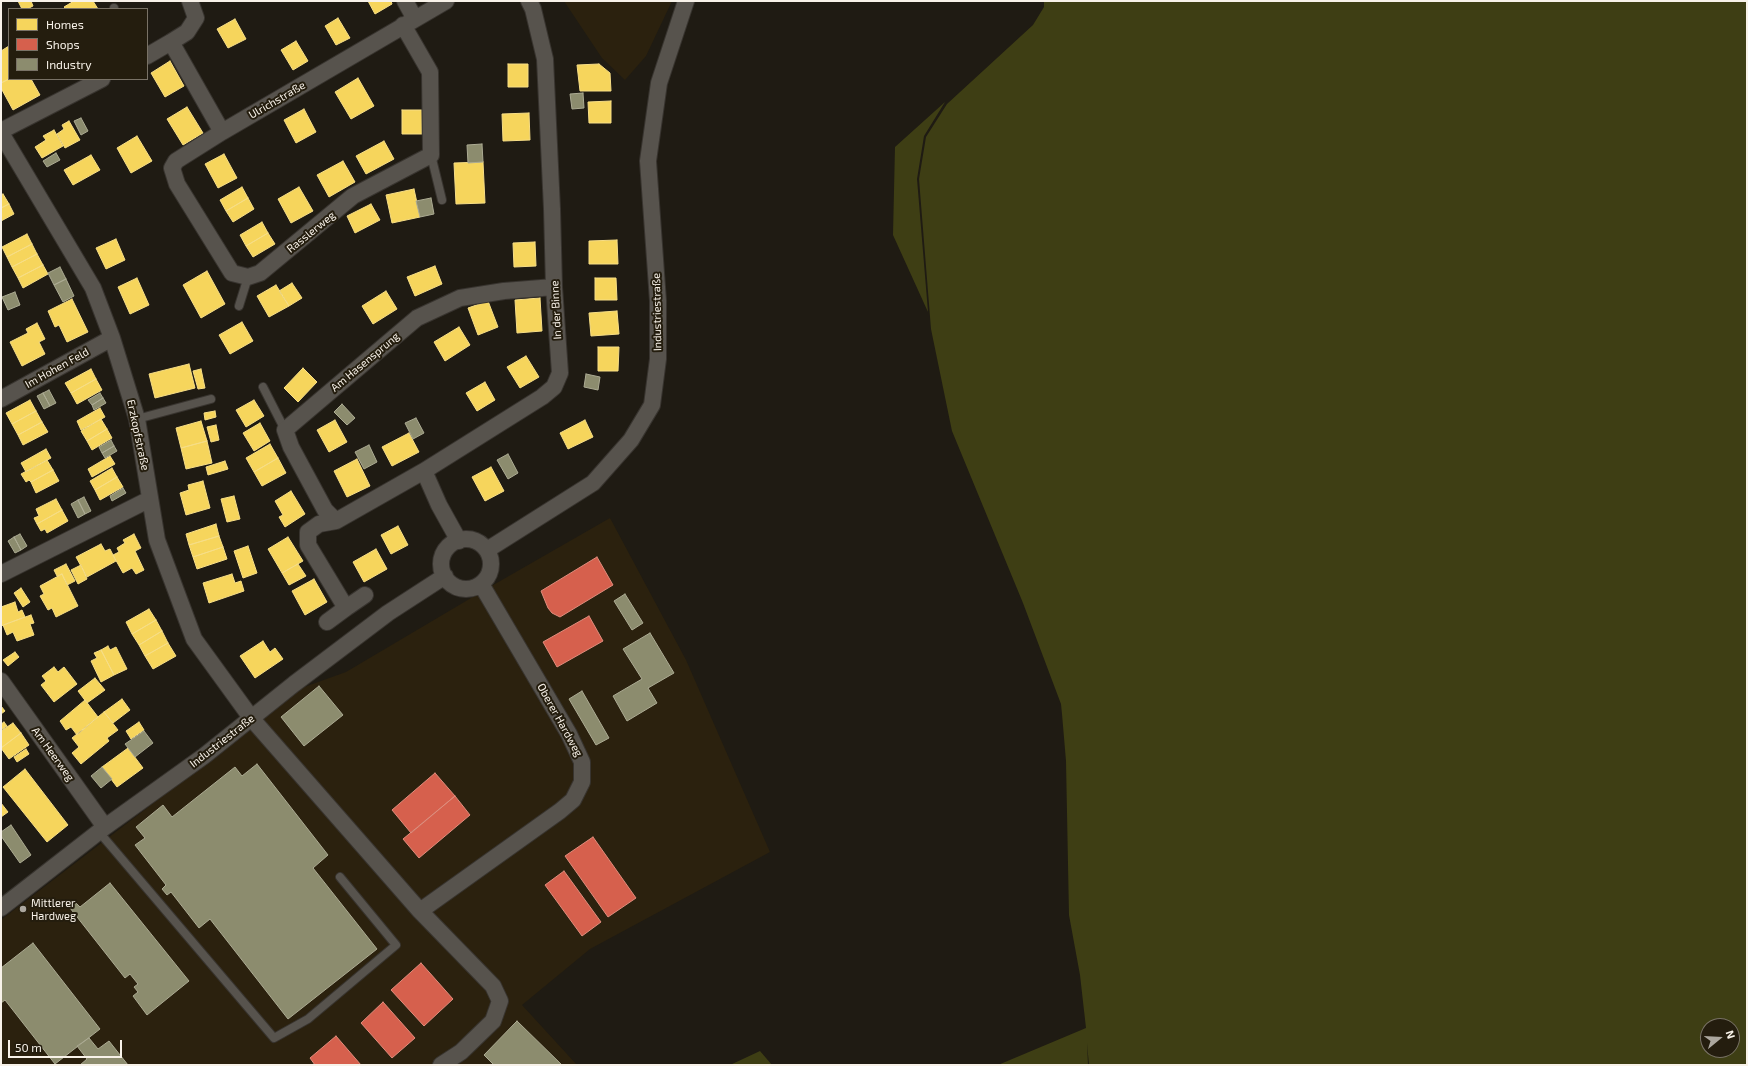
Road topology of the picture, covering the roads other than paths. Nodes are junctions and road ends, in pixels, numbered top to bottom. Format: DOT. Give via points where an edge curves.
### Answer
graph roads {
  1 [pos="190,1"];
  2 [pos="405,1"];
  3 [pos="446,1"];
  4 [pos="529,1"];
  5 [pos="686,1"];
  6 [pos="409,22"];
  7 [pos="171,42"];
  8 [pos="148,55"];
  9 [pos="100,80"];
  10 [pos="1,132"];
  11 [pos="222,132"];
  12 [pos="431,155"];
  13 [pos="442,200"];
  14 [pos="248,277"];
  15 [pos="554,287"];
  16 [pos="239,306"];
  17 [pos="112,338"];
  18 [pos="263,387"];
  19 [pos="210,398"];
  20 [pos="1,399"];
  21 [pos="137,419"];
  22 [pos="285,430"];
  23 [pos="424,471"];
  24 [pos="150,499"];
  25 [pos="336,521"];
  26 [pos="459,540"];
  27 [pos="486,550"];
  28 [pos="1,574"];
  29 [pos="445,576"];
  30 [pos="481,584"];
  31 [pos="365,595"];
  32 [pos="346,608"];
  33 [pos="327,622"];
  34 [pos="1,681"];
  35 [pos="252,719"];
  36 [pos="102,829"];
  37 [pos="340,877"];
  38 [pos="1,908"];
  39 [pos="420,911"];
  40 [pos="441,1065"];
  1 -- 7 [label="street" via="196,18 187,32"];
  2 -- 6 [label="street"];
  3 -- 6 [label="street, Ulrichstraße"];
  4 -- 15 [label="street, In der Binne" via="545,58"];
  5 -- 27 [label="street, Industriestraße" via="659,84 648,161 658,301 658,359 652,405 631,440 593,483"];
  6 -- 11 [label="street, Ulrichstraße"];
  6 -- 12 [label="street" via="430,72"];
  7 -- 8 [label="street"];
  7 -- 11 [label="street"];
  9 -- 10 [label="street"];
  10 -- 17 [label="street, Erzkopfstraße" via="93,288"];
  11 -- 14 [label="street" via="176,161 172,168 177,184 232,274"];
  12 -- 13 [label="lane"];
  12 -- 14 [label="street, Rasslerweg" via="353,196 260,273"];
  14 -- 16 [label="lane"];
  15 -- 22 [label="street, Am Hasensprung" via="460,298 417,318"];
  15 -- 23 [label="street, In der Binne" via="560,373 554,387"];
  17 -- 20 [label="street, Im Hohen Feld"];
  17 -- 21 [label="street, Erzkopfstraße"];
  18 -- 22 [label="lane"];
  19 -- 21 [label="lane"];
  21 -- 24 [label="street, Erzkopfstraße"];
  22 -- 25 [label="street" via="325,510"];
  23 -- 25 [label="street"];
  23 -- 26 [label="street" via="439,505"];
  24 -- 28 [label="street"];
  24 -- 35 [label="street, Erzkopfstraße" via="157,540 194,639"];
  25 -- 32 [label="street" via="319,524 308,532 308,545"];
  26 -- 27 [label="street" via="471,540"];
  26 -- 29 [label="street" via="444,553 442,565"];
  27 -- 30 [label="street" via="490,557 490,572"];
  29 -- 30 [label="street" via="457,587 465,589"];
  29 -- 35 [label="street, Industriestraße" via="388,613"];
  30 -- 39 [label="street, Oberer Hardweg" via="569,734 582,762 582,782 573,800 560,811"];
  31 -- 32 [label="street"];
  32 -- 33 [label="street"];
  34 -- 36 [label="street, Am Heerweg"];
  35 -- 36 [label="street, Industriestraße"];
  35 -- 39 [label="street"];
  36 -- 37 [label="lane" via="274,1038 308,1020 396,945"];
  36 -- 38 [label="street, Industriestraße"];
  39 -- 40 [label="street" via="493,986 500,1001 493,1021 461,1052"];
}
